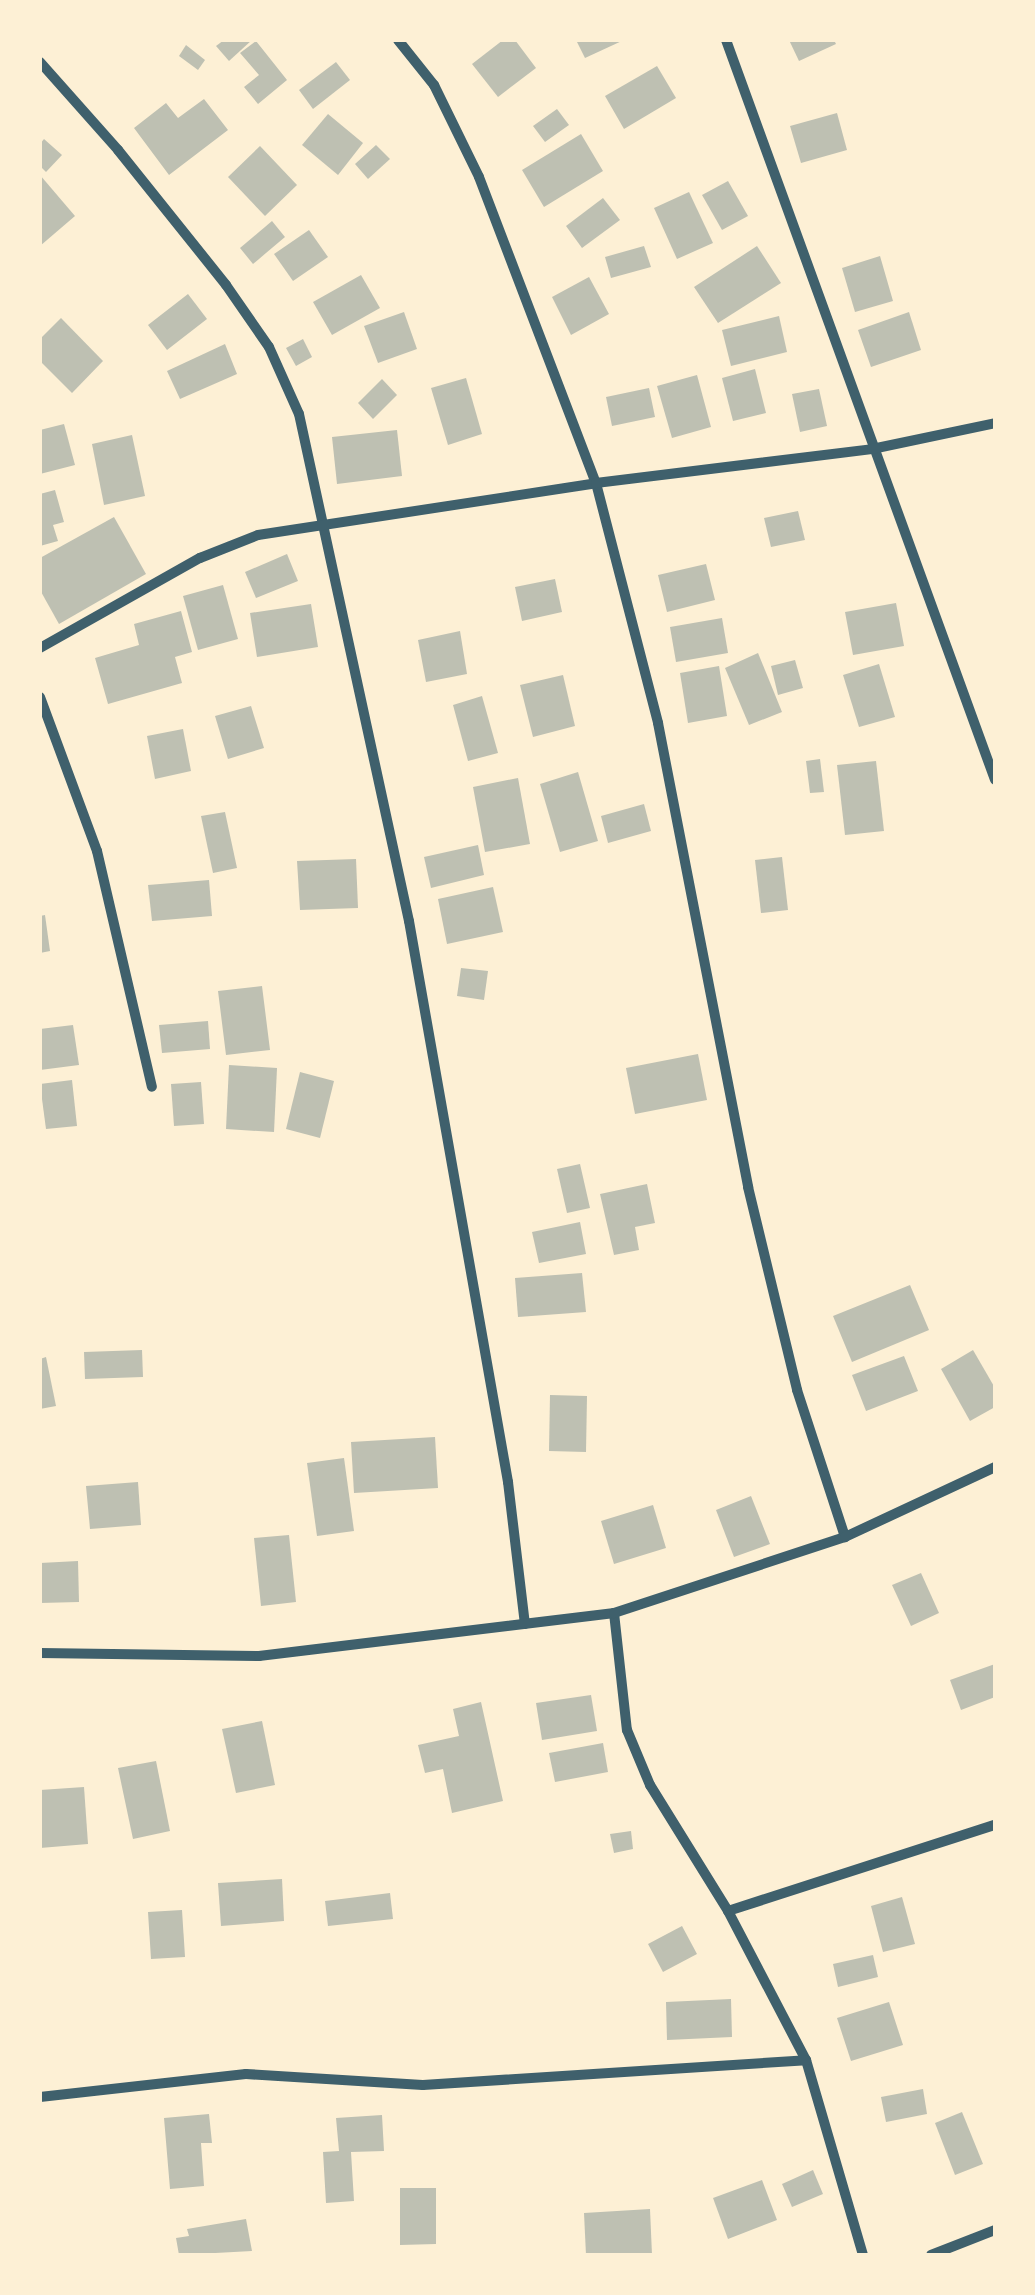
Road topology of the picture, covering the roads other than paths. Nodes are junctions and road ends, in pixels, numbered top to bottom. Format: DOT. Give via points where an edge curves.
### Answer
graph roads {
  1 [pos="398,40"];
  2 [pos="726,40"];
  3 [pos="40,62"];
  4 [pos="995,423"];
  5 [pos="872,449"];
  6 [pos="596,483"];
  7 [pos="321,522"];
  8 [pos="40,648"];
  9 [pos="40,697"];
  10 [pos="995,780"];
  11 [pos="152,1087"];
  12 [pos="995,1467"];
  13 [pos="845,1537"];
  14 [pos="614,1613"];
  15 [pos="525,1624"];
  16 [pos="40,1653"];
  17 [pos="995,1826"];
  18 [pos="728,1911"];
  19 [pos="806,2060"];
  20 [pos="40,2097"];
  21 [pos="995,2230"];
  22 [pos="864,2255"];
  23 [pos="931,2255"];
  1 -- 6 [label="street" via="434,85 479,177"];
  2 -- 5 [label="street"];
  3 -- 7 [label="street" via="118,150 269,347 299,414"];
  4 -- 5 [label="street"];
  5 -- 6 [label="street"];
  5 -- 10 [label="street"];
  6 -- 7 [label="street"];
  6 -- 13 [label="street" via="658,723 748,1187 797,1390"];
  7 -- 8 [label="street" via="258,535 200,558"];
  7 -- 15 [label="street" via="409,921 508,1482"];
  9 -- 11 [label="street" via="96,851"];
  12 -- 13 [label="street"];
  13 -- 14 [label="street"];
  14 -- 15 [label="street"];
  14 -- 18 [label="street" via="626,1730 650,1785"];
  15 -- 16 [label="street" via="259,1656"];
  17 -- 18 [label="street"];
  18 -- 19 [label="street"];
  19 -- 20 [label="street" via="423,2085 246,2074"];
  19 -- 22 [label="street"];
  21 -- 23 [label="street"];
}
